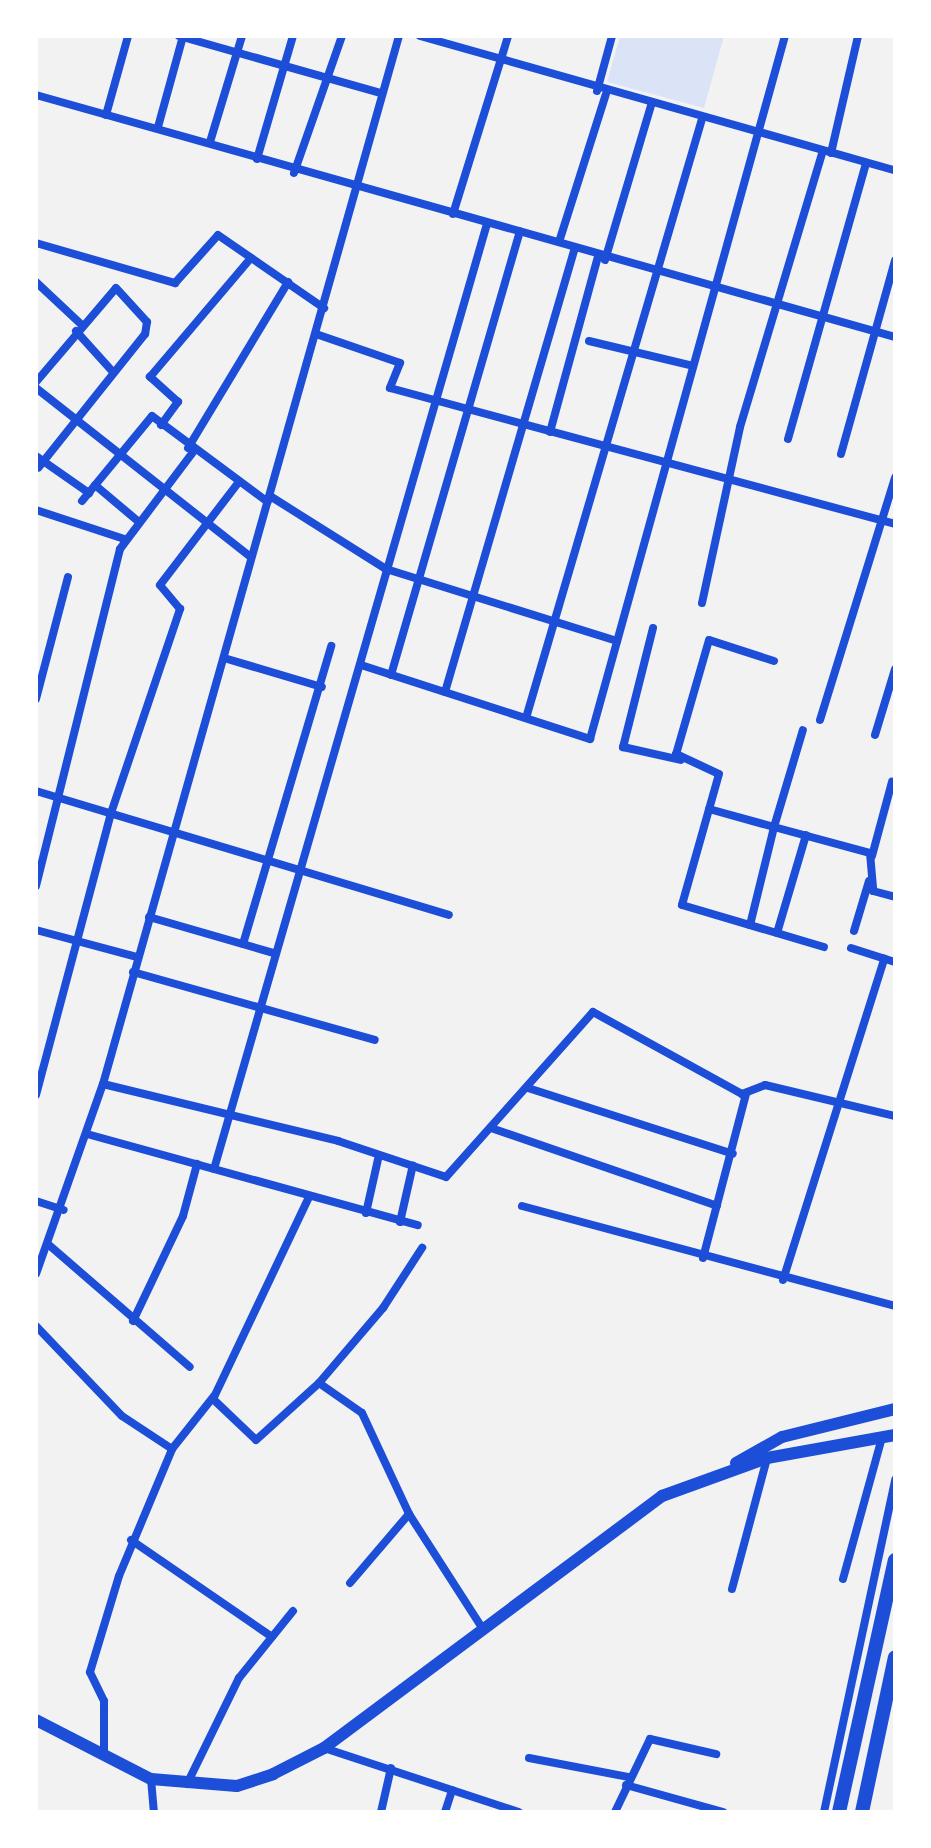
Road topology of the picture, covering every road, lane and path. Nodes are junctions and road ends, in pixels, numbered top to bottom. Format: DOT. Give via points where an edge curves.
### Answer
graph roads {
  1 [pos="128,36"];
  2 [pos="182,36"];
  3 [pos="242,36"];
  4 [pos="293,36"];
  5 [pos="342,36"];
  6 [pos="399,36"];
  7 [pos="420,36"];
  8 [pos="508,36"];
  9 [pos="612,36"];
  10 [pos="785,36"];
  11 [pos="858,36"];
  12 [pos="237,52"];
  13 [pos="500,63"];
  14 [pos="284,65"];
  15 [pos="330,78"];
  16 [pos="601,92"];
  17 [pos="381,93"];
  18 [pos="36,95"];
  19 [pos="651,106"];
  20 [pos="106,115"];
  21 [pos="702,119"];
  22 [pos="158,127"];
  23 [pos="759,134"];
  24 [pos="210,142"];
  25 [pos="827,152"];
  26 [pos="257,159"];
  27 [pos="866,163"];
  28 [pos="895,170"];
  29 [pos="294,173"];
  30 [pos="357,191"];
  31 [pos="453,214"];
  32 [pos="487,224"];
  33 [pos="520,231"];
  34 [pos="559,242"];
  35 [pos="36,243"];
  36 [pos="575,248"];
  37 [pos="251,258"];
  38 [pos="602,259"];
  39 [pos="895,260"];
  40 [pos="656,273"];
  41 [pos="36,282"];
  42 [pos="288,282"];
  43 [pos="714,288"];
  44 [pos="775,304"];
  45 [pos="324,308"];
  46 [pos="822,314"];
  47 [pos="79,328"];
  48 [pos="873,332"];
  49 [pos="316,334"];
  50 [pos="895,337"];
  51 [pos="589,341"];
  52 [pos="635,351"];
  53 [pos="693,366"];
  54 [pos="113,372"];
  55 [pos="36,385"];
  56 [pos="436,401"];
  57 [pos="471,410"];
  58 [pos="75,420"];
  59 [pos="161,425"];
  60 [pos="524,425"];
  61 [pos="550,432"];
  62 [pos="788,439"];
  63 [pos="606,447"];
  64 [pos="191,450"];
  65 [pos="841,454"];
  66 [pos="120,455"];
  67 [pos="40,457"];
  68 [pos="668,458"];
  69 [pos="38,468"];
  70 [pos="895,477"];
  71 [pos="731,479"];
  72 [pos="238,483"];
  73 [pos="95,485"];
  74 [pos="164,490"];
  75 [pos="89,493"];
  76 [pos="269,499"];
  77 [pos="82,501"];
  78 [pos="36,510"];
  79 [pos="882,519"];
  80 [pos="210,521"];
  81 [pos="139,522"];
  82 [pos="895,524"];
  83 [pos="124,539"];
  84 [pos="251,557"];
  85 [pos="386,569"];
  86 [pos="68,577"];
  87 [pos="420,581"];
  88 [pos="473,597"];
  89 [pos="702,603"];
  90 [pos="555,620"];
  91 [pos="653,628"];
  92 [pos="617,641"];
  93 [pos="331,646"];
  94 [pos="224,658"];
  95 [pos="774,661"];
  96 [pos="361,665"];
  97 [pos="895,669"];
  98 [pos="391,675"];
  99 [pos="322,687"];
  100 [pos="445,692"];
  101 [pos="36,699"];
  102 [pos="526,718"];
  103 [pos="820,720"];
  104 [pos="803,730"];
  105 [pos="875,735"];
  106 [pos="681,760"];
  107 [pos="892,782"];
  108 [pos="36,791"];
  109 [pos="56,798"];
  110 [pos="709,809"];
  111 [pos="110,816"];
  112 [pos="774,827"];
  113 [pos="806,835"];
  114 [pos="172,837"];
  115 [pos="872,856"];
  116 [pos="268,864"];
  117 [pos="298,873"];
  118 [pos="869,880"];
  119 [pos="36,886"];
  120 [pos="895,897"];
  121 [pos="449,915"];
  122 [pos="149,917"];
  123 [pos="750,925"];
  124 [pos="36,930"];
  125 [pos="854,931"];
  126 [pos="777,933"];
  127 [pos="80,942"];
  128 [pos="243,944"];
  129 [pos="824,947"];
  130 [pos="851,948"];
  131 [pos="274,953"];
  132 [pos="137,957"];
  133 [pos="884,959"];
  134 [pos="895,962"];
  135 [pos="133,972"];
  136 [pos="259,1003"];
  137 [pos="375,1040"];
  138 [pos="103,1084"];
  139 [pos="528,1088"];
  140 [pos="746,1094"];
  141 [pos="36,1095"];
  142 [pos="837,1098"];
  143 [pos="895,1105"];
  144 [pos="226,1113"];
  145 [pos="894,1115"];
  146 [pos="491,1128"];
  147 [pos="87,1134"];
  148 [pos="733,1154"];
  149 [pos="379,1155"];
  150 [pos="197,1164"];
  151 [pos="413,1165"];
  152 [pos="214,1169"];
  153 [pos="309,1197"];
  154 [pos="36,1201"];
  155 [pos="522,1206"];
  156 [pos="717,1206"];
  157 [pos="64,1210"];
  158 [pos="366,1213"];
  159 [pos="400,1222"];
  160 [pos="418,1225"];
  161 [pos="49,1245"];
  162 [pos="422,1248"];
  163 [pos="703,1258"];
  164 [pos="39,1260"];
  165 [pos="36,1274"];
  166 [pos="783,1280"];
  167 [pos="895,1306"];
  168 [pos="133,1321"];
  169 [pos="36,1326"];
  170 [pos="190,1367"];
  171 [pos="319,1383"];
  172 [pos="214,1395"];
  173 [pos="895,1409"];
  174 [pos="889,1436"];
  175 [pos="172,1449"];
  176 [pos="767,1458"];
  177 [pos="723,1471"];
  178 [pos="895,1480"];
  179 [pos="409,1514"];
  180 [pos="131,1540"];
  181 [pos="895,1560"];
  182 [pos="843,1579"];
  183 [pos="350,1583"];
  184 [pos="732,1589"];
  185 [pos="293,1611"];
  186 [pos="481,1626"];
  187 [pos="272,1637"];
  188 [pos="895,1657"];
  189 [pos="36,1720"];
  190 [pos="324,1748"];
  191 [pos="716,1754"];
  192 [pos="104,1755"];
  193 [pos="529,1758"];
  194 [pos="391,1768"];
  195 [pos="151,1779"];
  196 [pos="628,1781"];
  197 [pos="186,1787"];
  198 [pos="452,1790"];
  199 [pos="486,1808"];
  200 [pos="154,1812"];
  201 [pos="381,1812"];
  202 [pos="445,1812"];
  203 [pos="519,1812"];
  204 [pos="615,1812"];
  205 [pos="723,1812"];
  206 [pos="824,1812"];
  207 [pos="839,1812"];
  208 [pos="862,1812"];
  1 -- 20 [label="street"];
  2 -- 12 [label="street"];
  2 -- 22 [label="street"];
  3 -- 12 [label="street"];
  4 -- 14 [label="street"];
  5 -- 15 [label="street"];
  6 -- 17 [label="street"];
  7 -- 13 [label="street"];
  8 -- 13 [label="street"];
  9 -- 16 [label="street"];
  10 -- 23 [label="street"];
  11 -- 25 [label="street"];
  12 -- 14 [label="street"];
  12 -- 24 [label="street"];
  13 -- 16 [label="street"];
  13 -- 31 [label="street"];
  14 -- 15 [label="street"];
  14 -- 26 [label="street"];
  15 -- 17 [label="street"];
  15 -- 29 [label="street"];
  16 -- 19 [label="street"];
  16 -- 34 [label="street"];
  17 -- 30 [label="street"];
  18 -- 20 [label="street"];
  19 -- 21 [label="street"];
  19 -- 38 [label="street"];
  20 -- 22 [label="street"];
  21 -- 23 [label="street"];
  21 -- 40 [label="street"];
  22 -- 24 [label="street"];
  23 -- 25 [label="street"];
  23 -- 43 [label="street"];
  24 -- 26 [label="street"];
  25 -- 27 [label="street"];
  25 -- 44 [label="street"];
  26 -- 29 [label="street"];
  27 -- 28 [label="street"];
  27 -- 46 [label="street"];
  29 -- 30 [label="street"];
  30 -- 31 [label="street"];
  30 -- 45 [label="street"];
  31 -- 32 [label="street"];
  32 -- 33 [label="street"];
  32 -- 56 [label="street"];
  33 -- 34 [label="street"];
  33 -- 57 [label="street"];
  34 -- 36 [label="street"];
  35 -- 37 [label="street" via="171,283 183,279 214,235"];
  36 -- 38 [label="street"];
  36 -- 60 [label="street"];
  37 -- 42 [label="street"];
  37 -- 59 [label="street" via="150,377 178,402"];
  38 -- 40 [label="street"];
  38 -- 61 [label="street"];
  39 -- 48 [label="street"];
  40 -- 43 [label="street"];
  40 -- 52 [label="street"];
  41 -- 47 [label="street"];
  42 -- 45 [label="street"];
  42 -- 64 [label="street"];
  43 -- 44 [label="street"];
  43 -- 53 [label="street"];
  44 -- 46 [label="street"];
  44 -- 71 [label="street"];
  45 -- 49 [label="street"];
  46 -- 48 [label="street"];
  46 -- 62 [label="street"];
  47 -- 54 [label="street"];
  47 -- 54 [label="street" via="116,288 147,322"];
  47 -- 55 [label="street"];
  48 -- 50 [label="street"];
  48 -- 65 [label="street"];
  49 -- 56 [label="street" via="400,363 390,388"];
  49 -- 76 [label="street"];
  51 -- 52 [label="street"];
  52 -- 53 [label="street"];
  52 -- 63 [label="street"];
  53 -- 68 [label="street"];
  54 -- 58 [label="street"];
  55 -- 58 [label="street"];
  56 -- 57 [label="street"];
  56 -- 85 [label="street"];
  57 -- 60 [label="street"];
  57 -- 87 [label="street"];
  58 -- 66 [label="street"];
  58 -- 67 [label="street"];
  59 -- 64 [label="street"];
  59 -- 66 [label="street" via="152,416"];
  60 -- 61 [label="street"];
  60 -- 88 [label="street"];
  61 -- 63 [label="street"];
  63 -- 68 [label="street"];
  63 -- 90 [label="street"];
  64 -- 72 [label="street"];
  64 -- 74 [label="street"];
  66 -- 73 [label="street"];
  66 -- 74 [label="street"];
  67 -- 69 [label="street"];
  67 -- 75 [label="street"];
  68 -- 71 [label="street"];
  68 -- 92 [label="street"];
  70 -- 79 [label="street"];
  71 -- 79 [label="street"];
  71 -- 89 [label="street"];
  72 -- 76 [label="street"];
  72 -- 80 [label="street"];
  73 -- 75 [label="street"];
  73 -- 81 [label="street"];
  74 -- 80 [label="street"];
  74 -- 81 [label="street"];
  75 -- 77 [label="street"];
  76 -- 84 [label="street"];
  76 -- 85 [label="street"];
  78 -- 83 [label="street"];
  79 -- 82 [label="street"];
  79 -- 103 [label="street"];
  80 -- 84 [label="street"];
  80 -- 111 [label="street" via="160,585 180,609"];
  81 -- 83 [label="street"];
  83 -- 109 [label="street"];
  84 -- 94 [label="street"];
  85 -- 87 [label="street"];
  85 -- 96 [label="street"];
  86 -- 101 [label="street"];
  87 -- 88 [label="street"];
  87 -- 98 [label="street"];
  88 -- 90 [label="street"];
  88 -- 100 [label="street"];
  90 -- 92 [label="street"];
  90 -- 102 [label="street"];
  91 -- 106 [label="street" via="623,747"];
  92 -- 102 [label="street" via="590,739"];
  93 -- 99 [label="street"];
  94 -- 99 [label="street"];
  94 -- 114 [label="street"];
  95 -- 106 [label="street" via="709,640 677,750"];
  96 -- 98 [label="street"];
  96 -- 117 [label="street"];
  97 -- 105 [label="street"];
  98 -- 100 [label="street"];
  99 -- 116 [label="street"];
  100 -- 102 [label="street"];
  104 -- 112 [label="street"];
  106 -- 110 [label="street" via="718,771"];
  107 -- 115 [label="street"];
  108 -- 109 [label="street"];
  109 -- 111 [label="street"];
  109 -- 119 [label="street"];
  110 -- 112 [label="street"];
  110 -- 123 [label="street" via="682,905"];
  111 -- 114 [label="street"];
  111 -- 127 [label="street"];
  112 -- 113 [label="street"];
  112 -- 123 [label="street"];
  113 -- 115 [label="street"];
  113 -- 126 [label="street"];
  114 -- 116 [label="street"];
  114 -- 122 [label="street"];
  115 -- 118 [label="street"];
  116 -- 117 [label="street"];
  116 -- 128 [label="street"];
  117 -- 121 [label="street"];
  117 -- 131 [label="street"];
  118 -- 120 [label="street" via="873,891"];
  118 -- 125 [label="street"];
  122 -- 128 [label="street"];
  122 -- 132 [label="street"];
  123 -- 126 [label="street"];
  124 -- 127 [label="street"];
  126 -- 129 [label="street"];
  127 -- 132 [label="street"];
  127 -- 141 [label="street"];
  128 -- 131 [label="street"];
  130 -- 133 [label="street"];
  131 -- 136 [label="street"];
  132 -- 135 [label="street"];
  133 -- 134 [label="street"];
  133 -- 142 [label="street"];
  135 -- 136 [label="street"];
  135 -- 138 [label="street"];
  136 -- 137 [label="street"];
  136 -- 144 [label="street"];
  138 -- 144 [label="street"];
  138 -- 147 [label="street"];
  139 -- 140 [label="street" via="593,1012"];
  139 -- 146 [label="street"];
  139 -- 148 [label="street"];
  140 -- 142 [label="street" via="765,1085"];
  140 -- 148 [label="street"];
  142 -- 145 [label="street"];
  142 -- 166 [label="street"];
  143 -- 145 [label="street"];
  144 -- 149 [label="street"];
  144 -- 152 [label="street"];
  146 -- 151 [label="street" via="451,1175"];
  146 -- 156 [label="street"];
  147 -- 150 [label="street"];
  147 -- 157 [label="street"];
  148 -- 156 [label="street"];
  149 -- 151 [label="street"];
  149 -- 158 [label="street"];
  150 -- 152 [label="street"];
  150 -- 168 [label="street" via="183,1216"];
  151 -- 159 [label="street"];
  152 -- 153 [label="street"];
  153 -- 158 [label="street"];
  153 -- 172 [label="street"];
  154 -- 157 [label="street"];
  155 -- 163 [label="street"];
  156 -- 163 [label="street"];
  157 -- 161 [label="street"];
  158 -- 159 [label="street"];
  159 -- 160 [label="street"];
  161 -- 164 [label="street"];
  161 -- 168 [label="street"];
  162 -- 171 [label="street" via="383,1308"];
  163 -- 166 [label="street"];
  164 -- 165 [label="street"];
  166 -- 167 [label="street"];
  168 -- 170 [label="street"];
  169 -- 175 [label="street" via="122,1416"];
  171 -- 172 [label="street" via="259,1441 214,1405"];
  171 -- 179 [label="street" via="362,1413"];
  172 -- 175 [label="street"];
  173 -- 177 [label="street" via="782,1437"];
  174 -- 176 [label="street"];
  174 -- 182 [label="street"];
  175 -- 180 [label="street"];
  176 -- 177 [label="street"];
  176 -- 184 [label="street"];
  177 -- 186 [label="street" via="662,1496"];
  178 -- 206 [label="street"];
  179 -- 183 [label="street"];
  179 -- 186 [label="street"];
  180 -- 187 [label="street"];
  180 -- 192 [label="street" via="90,1672 104,1701"];
  181 -- 207 [label="main road"];
  185 -- 187 [label="street"];
  186 -- 190 [label="street"];
  187 -- 197 [label="street" via="239,1678"];
  188 -- 208 [label="main road"];
  189 -- 192 [label="street"];
  190 -- 194 [label="street"];
  190 -- 197 [label="street" via="237,1786"];
  191 -- 196 [label="street" via="650,1739"];
  192 -- 195 [label="street"];
  193 -- 196 [label="street"];
  194 -- 198 [label="street"];
  194 -- 201 [label="street"];
  195 -- 197 [label="street"];
  195 -- 200 [label="street"];
  196 -- 204 [label="street"];
  196 -- 205 [label="street"];
  198 -- 199 [label="street"];
  198 -- 202 [label="street"];
  199 -- 203 [label="street"];
}
